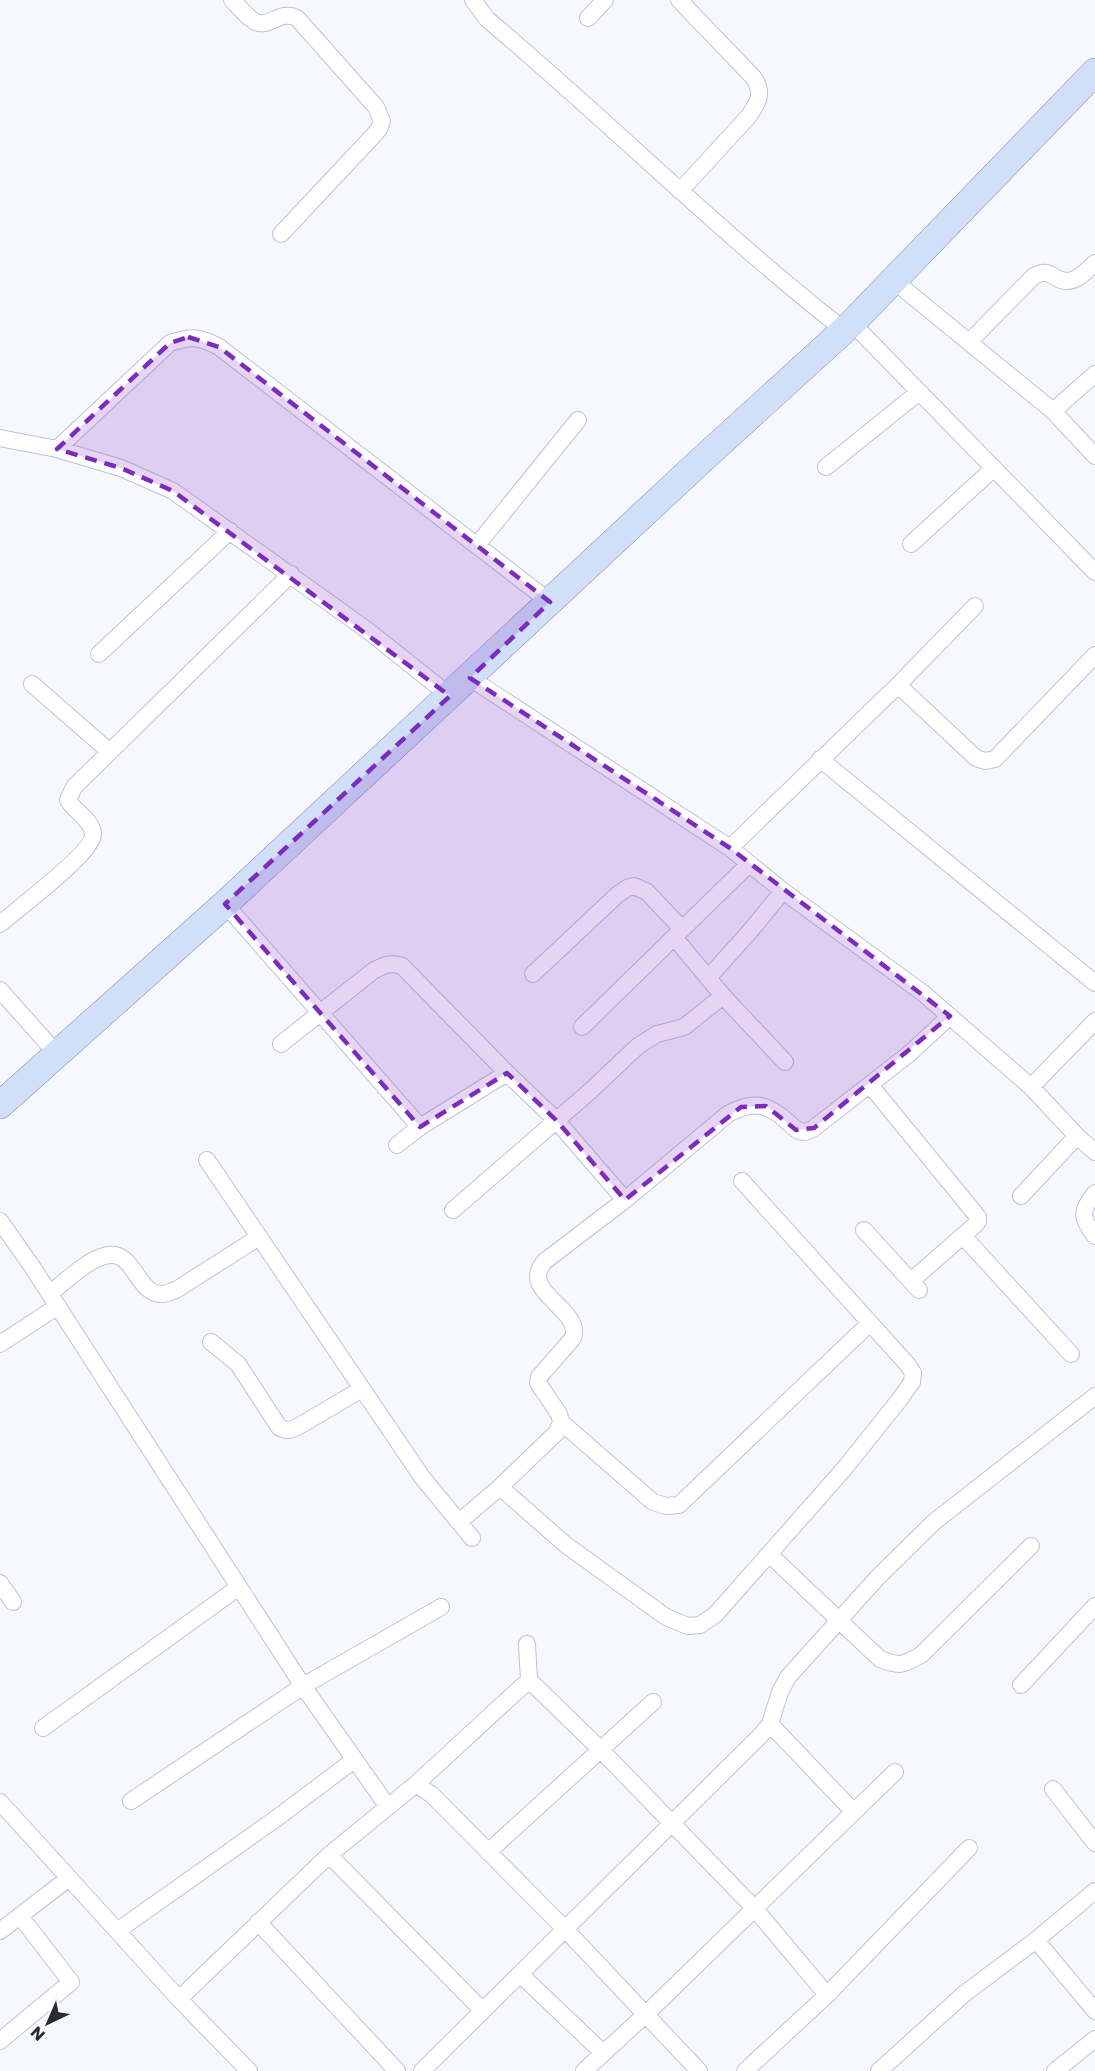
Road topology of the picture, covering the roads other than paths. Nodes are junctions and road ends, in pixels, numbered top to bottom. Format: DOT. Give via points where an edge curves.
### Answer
graph roads {
  1 [pos="232,0"];
  2 [pos="473,0"];
  3 [pos="605,0"];
  4 [pos="679,0"];
  5 [pos="588,18"];
  6 [pos="1095,72"];
  7 [pos="680,191"];
  8 [pos="281,234"];
  9 [pos="1095,263"];
  10 [pos="893,280"];
  11 [pos="848,327"];
  12 [pos="969,342"];
  13 [pos="1095,374"];
  14 [pos="919,392"];
  15 [pos="1053,411"];
  16 [pos="578,420"];
  17 [pos="0,438"];
  18 [pos="57,449"];
  19 [pos="1095,456"];
  20 [pos="826,467"];
  21 [pos="994,468"];
  22 [pos="230,531"];
  23 [pos="911,544"];
  24 [pos="477,545"];
  25 [pos="1095,572"];
  26 [pos="291,574"];
  27 [pos="550,602"];
  28 [pos="975,606"];
  29 [pos="99,654"];
  30 [pos="1095,655"];
  31 [pos="470,678"];
  32 [pos="32,684"];
  33 [pos="898,685"];
  34 [pos="450,696"];
  35 [pos="110,752"];
  36 [pos="820,759"];
  37 [pos="730,848"];
  38 [pos="749,864"];
  39 [pos="783,891"];
  40 [pos="225,903"];
  41 [pos="0,924"];
  42 [pos="678,933"];
  43 [pos="533,974"];
  44 [pos="708,978"];
  45 [pos="1095,983"];
  46 [pos="0,990"];
  47 [pos="723,996"];
  48 [pos="322,1013"];
  49 [pos="950,1016"];
  50 [pos="1095,1021"];
  51 [pos="582,1027"];
  52 [pos="281,1044"];
  53 [pos="58,1055"];
  54 [pos="785,1062"];
  55 [pos="507,1073"];
  56 [pos="870,1085"];
  57 [pos="1031,1087"];
  58 [pos="0,1105"];
  59 [pos="556,1120"];
  60 [pos="420,1127"];
  61 [pos="1077,1136"];
  62 [pos="397,1145"];
  63 [pos="1095,1152"];
  64 [pos="207,1160"];
  65 [pos="742,1181"];
  66 [pos="1095,1193"];
  67 [pos="1021,1196"];
  68 [pos="625,1200"];
  69 [pos="453,1210"];
  70 [pos="0,1221"];
  71 [pos="864,1230"];
  72 [pos="963,1236"];
  73 [pos="1095,1236"];
  74 [pos="259,1237"];
  75 [pos="54,1300"];
  76 [pos="870,1323"];
  77 [pos="211,1342"];
  78 [pos="0,1344"];
  79 [pos="1071,1354"];
  80 [pos="362,1389"];
  81 [pos="1095,1396"];
  82 [pos="561,1422"];
  83 [pos="500,1487"];
  84 [pos="459,1522"];
  85 [pos="472,1538"];
  86 [pos="1031,1546"];
  87 [pos="768,1554"];
  88 [pos="0,1583"];
  89 [pos="239,1587"];
  90 [pos="13,1602"];
  91 [pos="1095,1606"];
  92 [pos="441,1607"];
  93 [pos="838,1621"];
  94 [pos="527,1644"];
  95 [pos="529,1680"];
  96 [pos="1021,1685"];
  97 [pos="303,1686"];
  98 [pos="652,1702"];
  99 [pos="770,1724"];
  100 [pos="43,1728"];
  101 [pos="600,1749"];
  102 [pos="354,1760"];
  103 [pos="895,1772"];
  104 [pos="416,1784"];
  105 [pos="1053,1789"];
  106 [pos="131,1801"];
  107 [pos="0,1802"];
  108 [pos="388,1807"];
  109 [pos="854,1812"];
  110 [pos="672,1823"];
  111 [pos="1095,1843"];
  112 [pos="969,1848"];
  113 [pos="488,1852"];
  114 [pos="329,1855"];
  115 [pos="69,1878"];
  116 [pos="1095,1891"];
  117 [pos="755,1909"];
  118 [pos="20,1916"];
  119 [pos="258,1922"];
  120 [pos="565,1929"];
  121 [pos="0,1931"];
  122 [pos="117,1931"];
  123 [pos="1036,1940"];
  124 [pos="520,1974"];
  125 [pos="826,1995"];
  126 [pos="179,1999"];
  127 [pos="483,2011"];
  128 [pos="1095,2011"];
  129 [pos="645,2015"];
  130 [pos="1095,2039"];
  131 [pos="0,2041"];
  132 [pos="603,2053"];
  133 [pos="889,2068"];
  134 [pos="249,2071"];
  135 [pos="397,2071"];
  136 [pos="422,2071"];
  137 [pos="584,2071"];
  138 [pos="699,2071"];
  139 [pos="745,2071"];
  140 [pos="1055,2071"];
  1 -- 8 [label="street" via="255,22 287,15 297,18 376,107 382,121 372,137"];
  2 -- 7 [label="street" via="486,19"];
  3 -- 5 [label="street"];
  4 -- 7 [label="street" via="754,78 760,96 748,117"];
  6 -- 10 [label="main road"];
  7 -- 11 [label="street" via="781,280"];
  9 -- 12 [label="street" via="1066,281 1048,272 1034,276"];
  10 -- 11 [label="main road"];
  10 -- 12 [label="street"];
  11 -- 14 [label="street"];
  11 -- 27 [label="main road"];
  12 -- 15 [label="street"];
  13 -- 15 [label="street"];
  14 -- 20 [label="street"];
  14 -- 21 [label="street"];
  15 -- 19 [label="street"];
  16 -- 24 [label="street"];
  17 -- 18 [label="street"];
  18 -- 22 [label="street" via="121,468 173,491"];
  18 -- 24 [label="street" via="170,343 188,337 204,339"];
  21 -- 23 [label="street"];
  21 -- 25 [label="street"];
  22 -- 26 [label="street"];
  22 -- 29 [label="street"];
  24 -- 27 [label="street"];
  26 -- 34 [label="street"];
  26 -- 35 [label="street"];
  27 -- 31 [label="main road"];
  28 -- 33 [label="street"];
  30 -- 33 [label="street" via="995,759 985,761 976,758"];
  31 -- 34 [label="main road"];
  31 -- 37 [label="street"];
  32 -- 35 [label="street"];
  33 -- 36 [label="street"];
  34 -- 40 [label="main road"];
  35 -- 41 [label="street" via="74,787 68,800 92,829 87,847"];
  36 -- 37 [label="street"];
  36 -- 45 [label="street"];
  37 -- 38 [label="street"];
  38 -- 39 [label="street"];
  38 -- 42 [label="street"];
  39 -- 44 [label="street"];
  39 -- 49 [label="street"];
  40 -- 48 [label="street"];
  40 -- 53 [label="main road"];
  42 -- 43 [label="street" via="647,892 634,886 627,888"];
  42 -- 44 [label="street"];
  42 -- 51 [label="street"];
  44 -- 47 [label="street"];
  46 -- 53 [label="street"];
  47 -- 54 [label="street"];
  47 -- 59 [label="street" via="684,1027 657,1034 638,1046"];
  48 -- 52 [label="street"];
  48 -- 55 [label="street" via="374,971 394,963 402,966"];
  48 -- 60 [label="street"];
  49 -- 56 [label="street"];
  49 -- 57 [label="street"];
  50 -- 57 [label="street"];
  53 -- 58 [label="main road"];
  55 -- 59 [label="street"];
  55 -- 60 [label="street"];
  56 -- 68 [label="street" via="805,1132 796,1130 766,1106 741,1107"];
  56 -- 72 [label="street" via="978,1217"];
  57 -- 61 [label="street"];
  59 -- 68 [label="street"];
  59 -- 69 [label="street"];
  60 -- 62 [label="street"];
  61 -- 63 [label="street"];
  61 -- 67 [label="street"];
  64 -- 74 [label="street"];
  65 -- 76 [label="street"];
  66 -- 73 [label="street" via="1083,1213 1084,1222"];
  68 -- 82 [label="street" via="538,1269 539,1284 575,1330 573,1338 538,1377"];
  70 -- 75 [label="street"];
  71 -- 72 [label="street" via="915,1286"];
  72 -- 79 [label="street"];
  74 -- 75 [label="street" via="176,1290 162,1294 149,1290 124,1259 104,1256 91,1262"];
  74 -- 80 [label="street"];
  75 -- 78 [label="street"];
  75 -- 89 [label="street"];
  76 -- 82 [label="street" via="679,1504 653,1502"];
  76 -- 87 [label="street" via="908,1365 913,1373 912,1382 844,1469"];
  77 -- 80 [label="street" via="238,1364 285,1431"];
  80 -- 84 [label="street" via="422,1477"];
  81 -- 93 [label="street" via="934,1522"];
  82 -- 83 [label="street" via="557,1432"];
  83 -- 84 [label="street"];
  83 -- 87 [label="street" via="566,1545 666,1617 688,1626 700,1625 715,1615"];
  84 -- 85 [label="street"];
  86 -- 93 [label="street" via="921,1654 904,1665 880,1659"];
  87 -- 93 [label="street"];
  88 -- 90 [label="street"];
  89 -- 97 [label="street"];
  89 -- 100 [label="street"];
  91 -- 96 [label="street"];
  92 -- 97 [label="street"];
  93 -- 99 [label="street" via="788,1677"];
  94 -- 95 [label="street"];
  95 -- 101 [label="street"];
  95 -- 104 [label="street"];
  97 -- 102 [label="street"];
  97 -- 106 [label="street"];
  98 -- 101 [label="street"];
  99 -- 109 [label="street"];
  99 -- 110 [label="street"];
  101 -- 110 [label="street"];
  101 -- 113 [label="street"];
  102 -- 108 [label="street"];
  102 -- 122 [label="street"];
  103 -- 109 [label="street"];
  104 -- 108 [label="street"];
  104 -- 113 [label="street"];
  105 -- 111 [label="street"];
  107 -- 115 [label="street"];
  108 -- 114 [label="street"];
  109 -- 117 [label="street"];
  110 -- 117 [label="street"];
  110 -- 120 [label="street"];
  112 -- 125 [label="street"];
  113 -- 120 [label="street"];
  114 -- 119 [label="street"];
  114 -- 127 [label="street"];
  115 -- 118 [label="street"];
  115 -- 122 [label="street"];
  116 -- 123 [label="street"];
  117 -- 125 [label="street"];
  117 -- 129 [label="street"];
  118 -- 121 [label="street"];
  118 -- 131 [label="street" via="71,1982"];
  119 -- 126 [label="street"];
  119 -- 135 [label="street"];
  120 -- 124 [label="street"];
  120 -- 129 [label="street"];
  122 -- 126 [label="street"];
  123 -- 128 [label="street"];
  123 -- 133 [label="street" via="964,1994"];
  124 -- 127 [label="street"];
  124 -- 132 [label="street"];
  125 -- 139 [label="street"];
  126 -- 134 [label="street"];
  127 -- 136 [label="street"];
  129 -- 132 [label="street"];
  129 -- 138 [label="street"];
  130 -- 140 [label="street"];
  132 -- 137 [label="street"];
}
